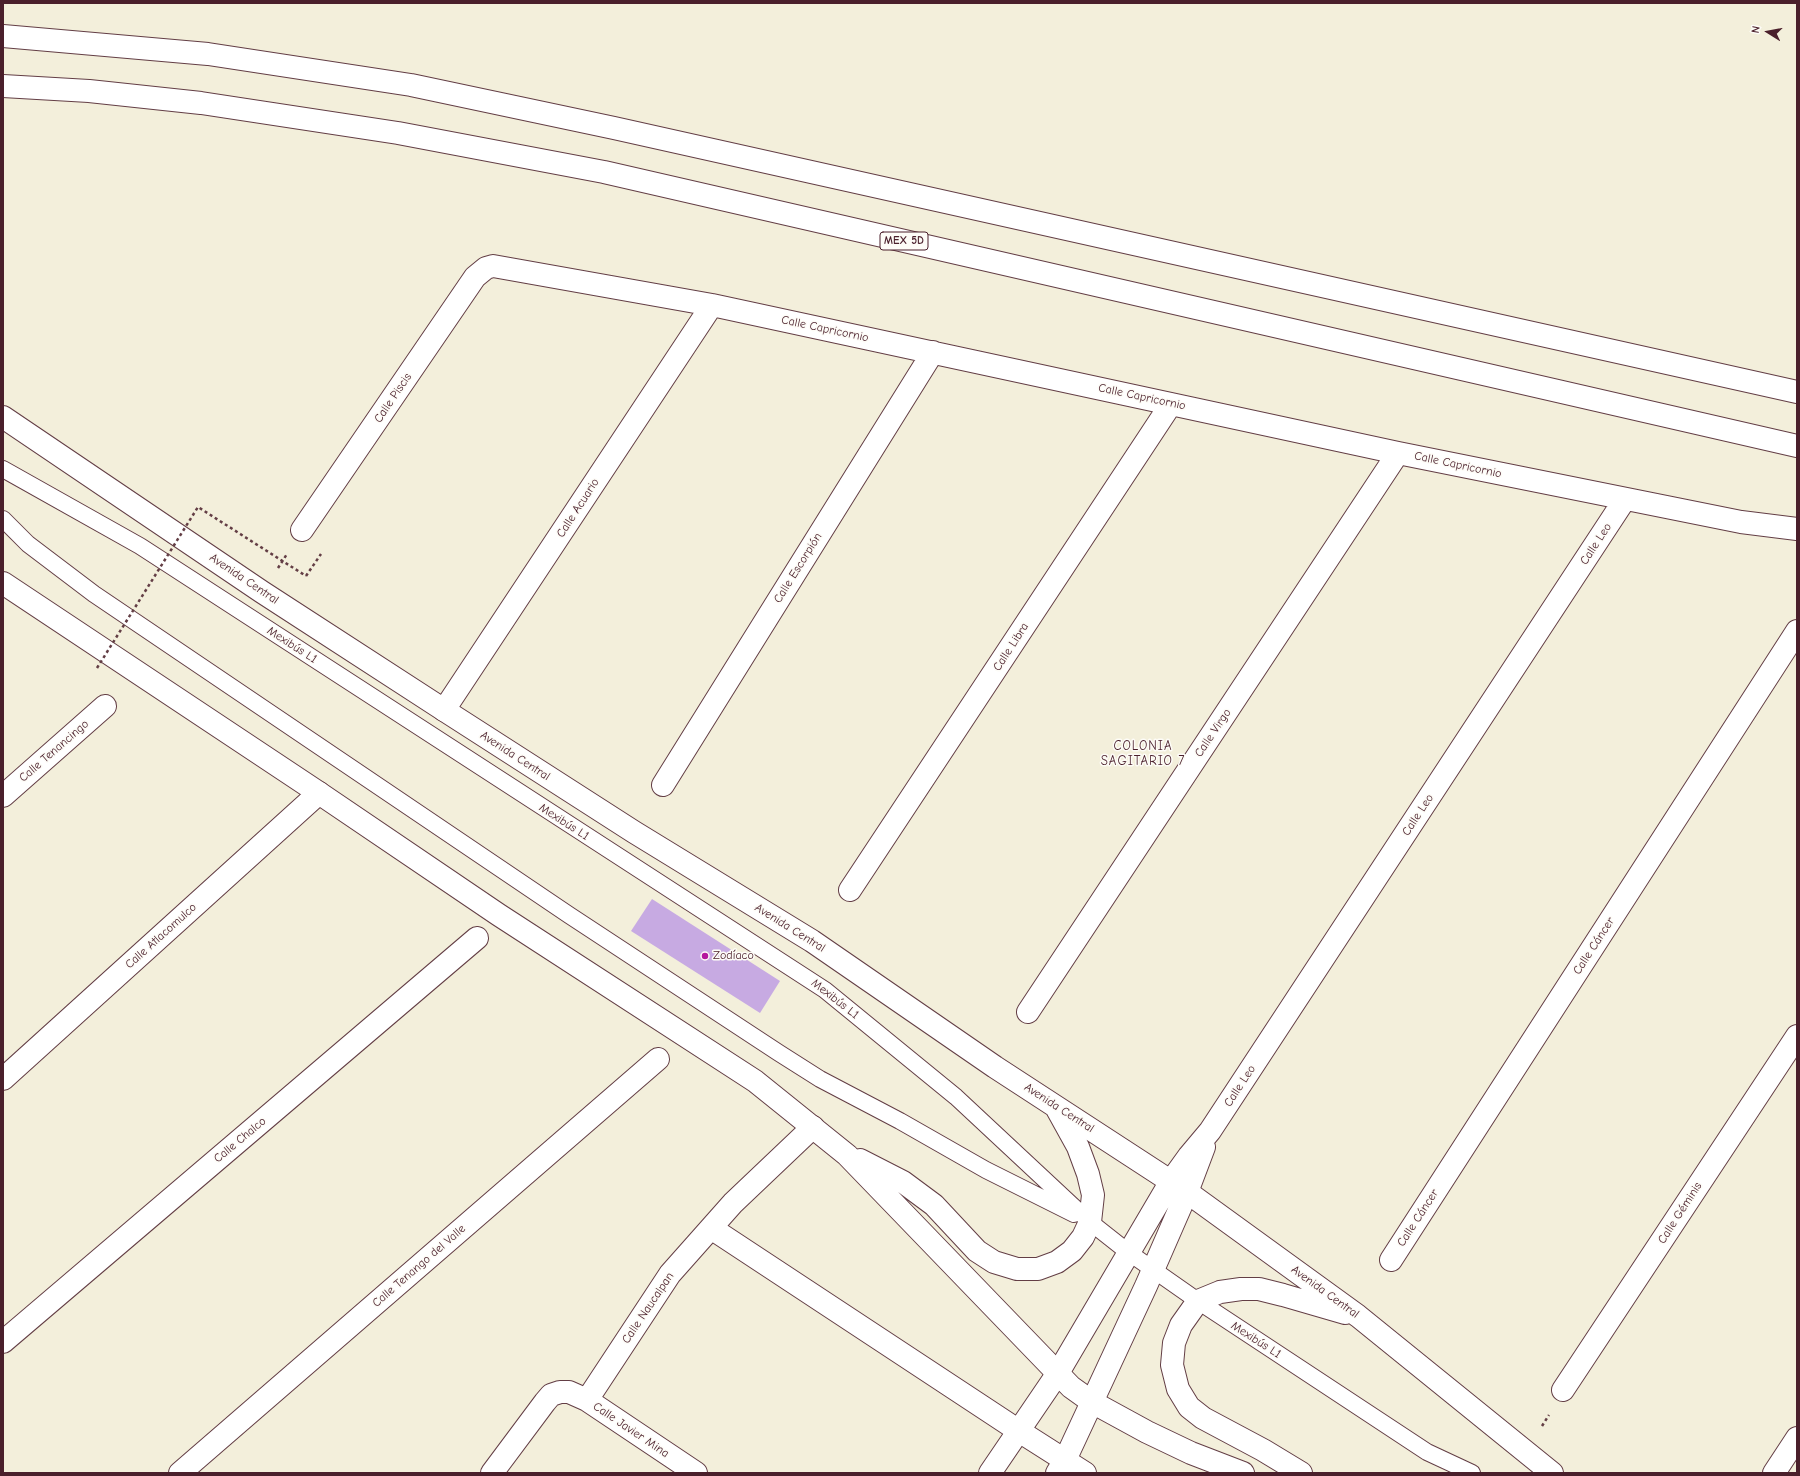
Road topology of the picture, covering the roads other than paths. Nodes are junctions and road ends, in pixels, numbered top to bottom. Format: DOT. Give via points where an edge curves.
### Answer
graph roads {
  1 [pos="3,36"];
  2 [pos="3,86"];
  3 [pos="486,268"];
  4 [pos="712,305"];
  5 [pos="933,352"];
  6 [pos="1797,392"];
  7 [pos="1171,404"];
  8 [pos="3,417"];
  9 [pos="1797,446"];
  10 [pos="1398,453"];
  11 [pos="3,469"];
  12 [pos="1625,499"];
  13 [pos="3,518"];
  14 [pos="302,530"];
  15 [pos="1797,530"];
  16 [pos="3,583"];
  17 [pos="1797,631"];
  18 [pos="106,706"];
  19 [pos="444,710"];
  20 [pos="663,785"];
  21 [pos="319,792"];
  22 [pos="3,796"];
  23 [pos="850,890"];
  24 [pos="477,938"];
  25 [pos="1028,1012"];
  26 [pos="1797,1036"];
  27 [pos="658,1059"];
  28 [pos="3,1079"];
  29 [pos="1054,1104"];
  30 [pos="813,1127"];
  31 [pos="847,1155"];
  32 [pos="1179,1186"];
  33 [pos="1090,1222"];
  34 [pos="711,1228"];
  35 [pos="1128,1252"];
  36 [pos="1391,1260"];
  37 [pos="1154,1270"];
  38 [pos="1198,1301"];
  39 [pos="1358,1316"];
  40 [pos="3,1342"];
  41 [pos="1058,1374"];
  42 [pos="1564,1390"];
  43 [pos="587,1400"];
  44 [pos="1092,1402"];
  45 [pos="1018,1431"];
  46 [pos="1797,1438"];
  47 [pos="1427,1452"];
  48 [pos="1061,1467"];
  49 [pos="180,1473"];
  50 [pos="492,1473"];
  51 [pos="696,1473"];
  52 [pos="990,1473"];
  53 [pos="1085,1473"];
  54 [pos="1243,1473"];
  55 [pos="1301,1473"];
  56 [pos="1444,1473"];
  57 [pos="1472,1473"];
  58 [pos="1552,1473"];
  59 [pos="1774,1473"];
  1 -- 6 [label="main road" via="208,54 411,85"];
  2 -- 9 [label="main road, MEX 5D" via="89,91 201,104 398,134 604,172"];
  3 -- 4 [label="main road, Calle Capricornio" via="501,266"];
  3 -- 14 [label="main road, Calle Piscis" via="475,277"];
  4 -- 5 [label="main road, Calle Capricornio"];
  4 -- 19 [label="main road, Calle Acuario"];
  5 -- 7 [label="main road, Calle Capricornio"];
  5 -- 20 [label="main road, Calle Escorpión"];
  7 -- 10 [label="main road, Calle Capricornio"];
  7 -- 23 [label="main road, Calle Libra"];
  8 -- 19 [label="main road, Avenida Central" via="262,592"];
  10 -- 12 [label="main road, Calle Capricornio"];
  10 -- 25 [label="main road, Calle Virgo"];
  11 -- 33 [label="lane, Mexibús L1" via="140,546 825,990 956,1097"];
  12 -- 15 [label="main road, Calle Capricornio" via="1741,522"];
  12 -- 32 [label="main road, Calle Leo" via="1210,1131"];
  13 -- 33 [label="lane, Mexibús L1" via="28,544 94,594 779,1054 986,1170"];
  16 -- 21 [label="main road"];
  17 -- 36 [label="main road, Calle Cáncer"];
  18 -- 22 [label="main road, Calle Tenancingo"];
  19 -- 29 [label="main road, Avenida Central" via="634,832 812,940 995,1067"];
  21 -- 28 [label="main road, Calle Atlacomulco"];
  21 -- 30 [label="main road" via="499,915 755,1081"];
  24 -- 40 [label="main road, Calle Chalco"];
  26 -- 42 [label="main road, Calle Géminis"];
  27 -- 49 [label="main road, Calle Tenango del Valle"];
  29 -- 32 [label="main road, Avenida Central"];
  29 -- 33 [label="main road" via="1075,1141 1088,1174 1093,1195"];
  30 -- 31 [label="main road"];
  30 -- 34 [label="main road, Calle Naucalpan" via="733,1203"];
  31 -- 33 [label="main road" via="903,1182 934,1205 978,1251 994,1262 1017,1269 1038,1269 1057,1262 1072,1251"];
  31 -- 41 [label="main road"];
  32 -- 35 [label="main road"];
  32 -- 37 [label="main road"];
  32 -- 39 [label="main road, Avenida Central"];
  33 -- 35 [label="lane, Mexibús L1"];
  34 -- 43 [label="main road, Calle Naucalpan" via="670,1274"];
  34 -- 45 [label="main road"];
  35 -- 37 [label="lane, Mexibús L1"];
  35 -- 41 [label="main road"];
  37 -- 38 [label="lane, Mexibús L1"];
  37 -- 44 [label="main road"];
  38 -- 39 [label="main road" via="1220,1292 1259,1289"];
  38 -- 47 [label="lane, Mexibús L1"];
  38 -- 55 [label="main road" via="1174,1343 1172,1365 1178,1389 1190,1407 1203,1418"];
  39 -- 58 [label="main road, Avenida Central"];
  41 -- 44 [label="main road"];
  41 -- 45 [label="main road"];
  43 -- 50 [label="main road" via="570,1392 551,1395"];
  43 -- 51 [label="main road, Calle Javier Mina"];
  44 -- 48 [label="main road"];
  44 -- 54 [label="main road" via="1191,1453"];
  45 -- 48 [label="main road"];
  45 -- 52 [label="main road"];
  46 -- 59 [label="main road"];
  47 -- 56 [label="lane, Mexibús L1"];
  47 -- 57 [label="lane, Mexibús L1"];
  48 -- 53 [label="main road"];
}
